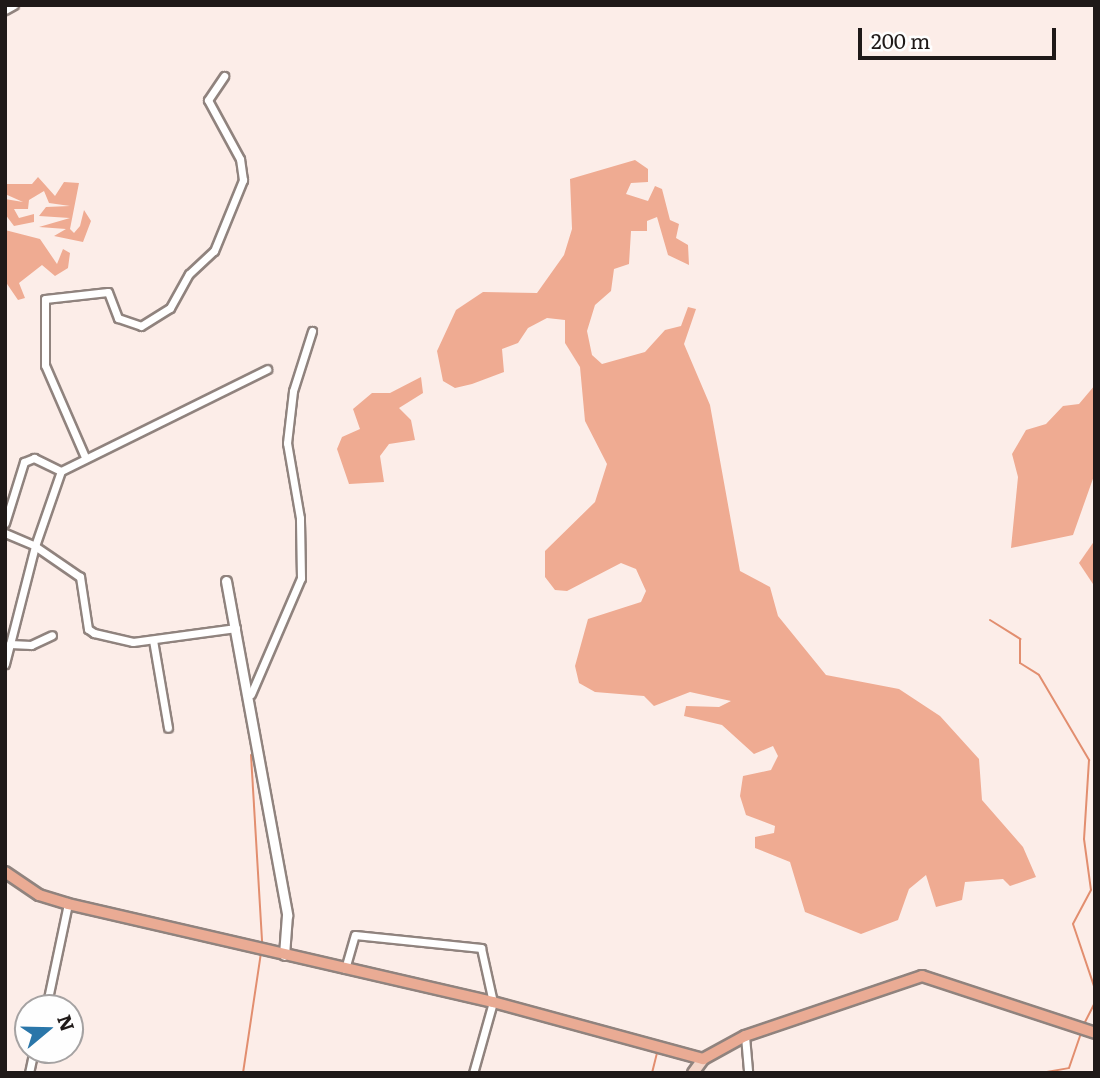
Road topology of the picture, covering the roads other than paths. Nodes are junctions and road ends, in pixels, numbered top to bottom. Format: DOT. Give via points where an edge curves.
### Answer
graph roads {
  1 [pos="14,5"];
  2 [pos="5,10"];
  3 [pos="224,76"];
  4 [pos="312,331"];
  5 [pos="267,369"];
  6 [pos="85,457"];
  7 [pos="61,471"];
  8 [pos="5,523"];
  9 [pos="5,533"];
  10 [pos="35,546"];
  11 [pos="226,581"];
  12 [pos="236,628"];
  13 [pos="52,635"];
  14 [pos="153,640"];
  15 [pos="10,644"];
  16 [pos="6,654"];
  17 [pos="5,664"];
  18 [pos="251,694"];
  19 [pos="167,728"];
  20 [pos="5,872"];
  21 [pos="68,904"];
  22 [pos="284,955"];
  23 [pos="345,969"];
  24 [pos="49,994"];
  25 [pos="493,1002"];
  26 [pos="1095,1032"];
  27 [pos="746,1036"];
  28 [pos="703,1059"];
  29 [pos="473,1073"];
  30 [pos="693,1073"];
  31 [pos="748,1073"];
  1 -- 2 [label="street"];
  3 -- 6 [label="street" via="208,100 240,159 243,180 214,251 189,274 170,308 141,326 118,318 108,292 52,293 45,299 45,365"];
  4 -- 18 [label="street" via="293,391 287,443 300,518 301,578"];
  5 -- 6 [label="street"];
  6 -- 7 [label="street"];
  7 -- 8 [label="street" via="34,458 24,462"];
  7 -- 10 [label="street"];
  9 -- 10 [label="street"];
  10 -- 14 [label="street" via="80,577 88,629 132,642"];
  10 -- 15 [label="street"];
  11 -- 12 [label="street"];
  12 -- 14 [label="street"];
  12 -- 18 [label="street"];
  13 -- 15 [label="street" via="31,645"];
  14 -- 19 [label="street"];
  15 -- 16 [label="street"];
  16 -- 17 [label="street"];
  18 -- 22 [label="street" via="287,915"];
  20 -- 21 [label="main road" via="39,895"];
  21 -- 22 [label="main road"];
  21 -- 24 [label="street"];
  22 -- 23 [label="main road"];
  23 -- 25 [label="main road"];
  23 -- 25 [label="street" via="355,935 481,948"];
  25 -- 28 [label="main road"];
  25 -- 29 [label="street"];
  26 -- 27 [label="main road" via="922,976"];
  27 -- 28 [label="main road"];
  27 -- 31 [label="street"];
  28 -- 30 [label="main road"];
}
